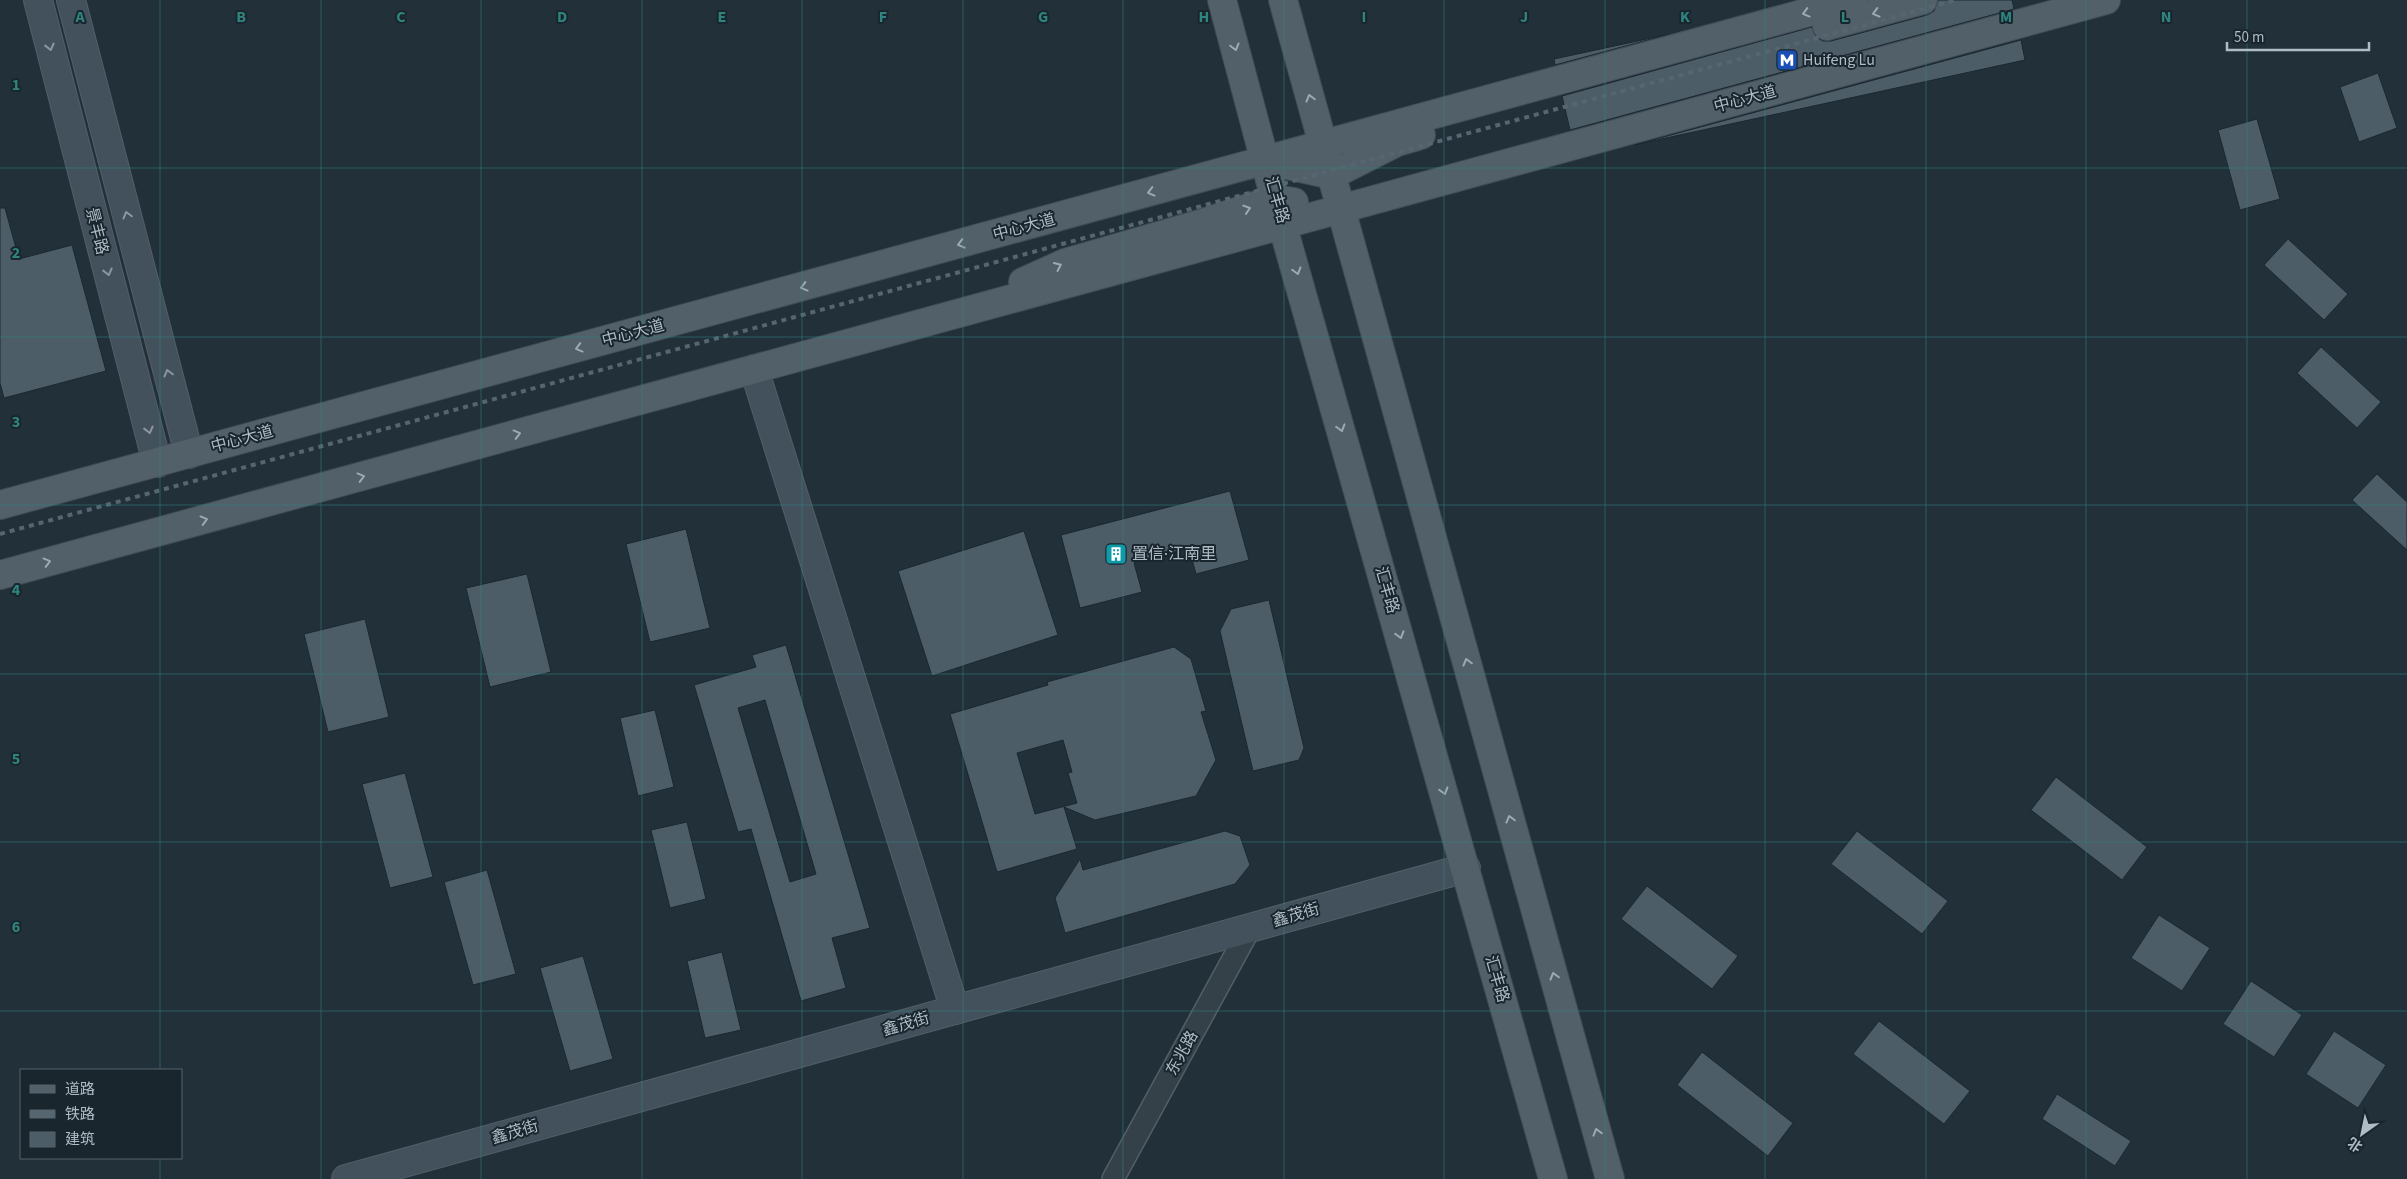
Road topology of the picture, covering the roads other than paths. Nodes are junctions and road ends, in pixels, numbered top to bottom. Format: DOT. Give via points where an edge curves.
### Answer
graph roads {
  1 [pos="38,0"];
  2 [pos="71,0"];
  3 [pos="1222,0"];
  4 [pos="1283,0"];
  5 [pos="1853,0"];
  6 [pos="1923,0"];
  7 [pos="2061,0"];
  8 [pos="2106,0"];
  9 [pos="1397,142"];
  10 [pos="1323,145"];
  11 [pos="1266,160"];
  12 [pos="1332,175"];
  13 [pos="1183,184"];
  14 [pos="1383,197"];
  15 [pos="1342,209"];
  16 [pos="1280,212"];
  17 [pos="1200,224"];
  18 [pos="950,316"];
  19 [pos="754,369"];
  20 [pos="189,454"];
  21 [pos="157,463"];
  22 [pos="0,505"];
  23 [pos="0,575"];
  24 [pos="1466,868"];
  25 [pos="1250,928"];
  26 [pos="955,1010"];
  27 [pos="346,1179"];
  28 [pos="1113,1179"];
  29 [pos="1553,1179"];
  30 [pos="1610,1179"];
  1 -- 21 [label="street, 景丰路, one-way"];
  20 -- 2 [label="street, 景丰路, one-way"];
  3 -- 11 [label="main road, 汇丰路, one-way"];
  10 -- 4 [label="main road, one-way"];
  5 -- 10 [label="main road, 中心大道, one-way"];
  6 -- 9 [label="main road, 中心大道, one-way"];
  7 -- 14 [label="main road, 中心大道" via="2037,2 1410,175"];
  8 -- 14 [label="main road, 中心大道"];
  9 -- 10 [label="main road, 中心大道"];
  9 -- 12 [label="main road, 中心大道"];
  10 -- 11 [label="main road, 中心大道"];
  10 -- 12 [label="main road"];
  11 -- 12 [label="main road, 中心大道"];
  11 -- 13 [label="main road, 中心大道"];
  11 -- 16 [label="main road, 汇丰路"];
  12 -- 15 [label="main road"];
  13 -- 17 [label="main road" via="1211,189 1218,199 1217,210"];
  13 -- 20 [label="main road, 中心大道, one-way"];
  14 -- 15 [label="main road, 中心大道"];
  15 -- 16 [label="main road, 中心大道"];
  30 -- 15 [label="main road, one-way"];
  17 -- 16 [label="main road, 中心大道, one-way"];
  16 -- 18 [label="main road, 中心大道"];
  16 -- 24 [label="main road, 汇丰路, one-way"];
  18 -- 17 [label="main road, 中心大道, one-way" via="1065,263"];
  18 -- 19 [label="main road, 中心大道"];
  23 -- 19 [label="main road, 中心大道, one-way"];
  19 -- 26 [label="street"];
  20 -- 21 [label="main road, 中心大道"];
  21 -- 22 [label="main road, 中心大道"];
  24 -- 25 [label="street, 鑫茂街"];
  24 -- 29 [label="main road, 汇丰路"];
  25 -- 26 [label="street, 鑫茂街"];
  25 -- 28 [label="street, 东兆路"];
  26 -- 27 [label="street, 鑫茂街"];
}
